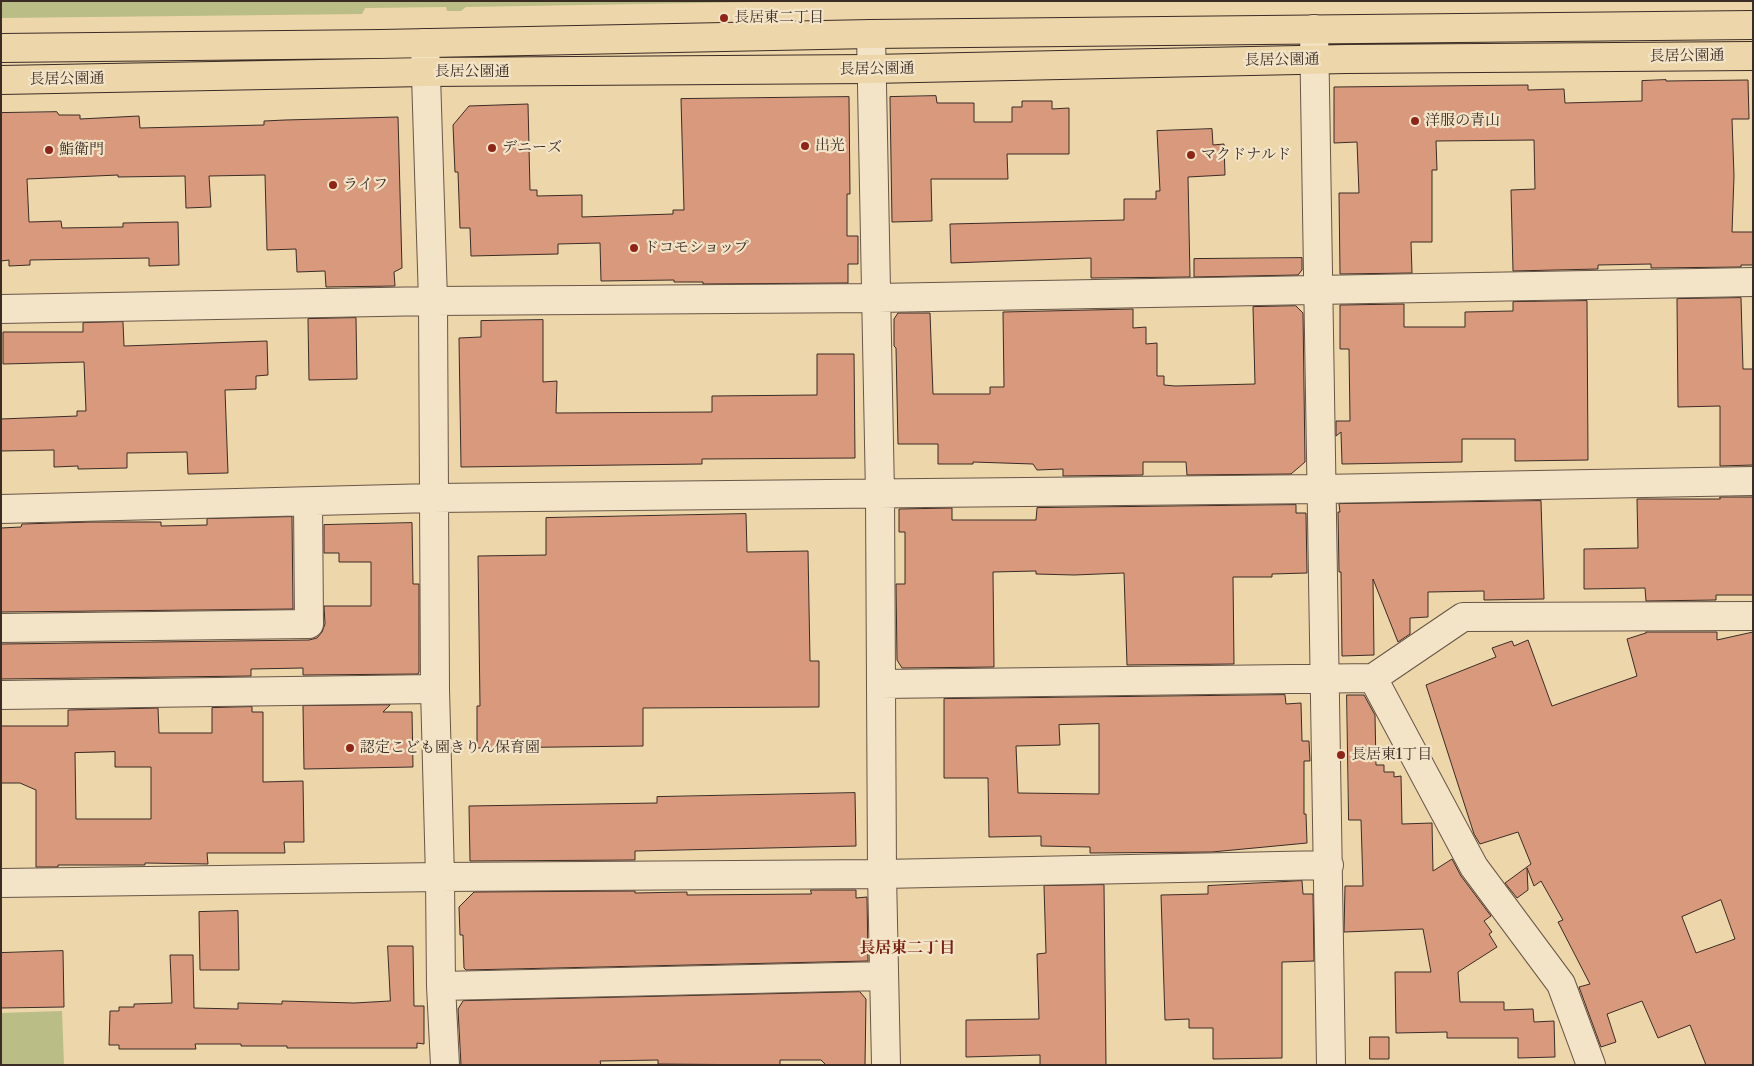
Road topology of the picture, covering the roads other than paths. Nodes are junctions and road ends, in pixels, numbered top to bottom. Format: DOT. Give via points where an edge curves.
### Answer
graph roads {
  1 [pos="1753,25"];
  2 [pos="1314,29"];
  3 [pos="871,34"];
  4 [pos="425,43"];
  5 [pos="1,48"];
  6 [pos="1753,56"];
  7 [pos="1316,60"];
  8 [pos="871,69"];
  9 [pos="426,72"];
  10 [pos="1,80"];
  11 [pos="1753,282"];
  12 [pos="1320,289"];
  13 [pos="877,298"];
  14 [pos="433,301"];
  15 [pos="1,309"];
  16 [pos="1753,481"];
  17 [pos="1321,488"];
  18 [pos="880,494"];
  19 [pos="433,498"];
  20 [pos="308,502"];
  21 [pos="1,509"];
  22 [pos="1753,616"];
  23 [pos="1,628"];
  24 [pos="1325,678"];
  25 [pos="1373,678"];
  26 [pos="881,684"];
  27 [pos="435,689"];
  28 [pos="1,694"];
  29 [pos="1328,865"];
  30 [pos="882,874"];
  31 [pos="440,877"];
  32 [pos="1,883"];
  33 [pos="884,976"];
  34 [pos="441,986"];
  35 [pos="445,1065"];
  36 [pos="886,1065"];
  37 [pos="1331,1065"];
  38 [pos="1591,1065"];
  1 -- 2 [label="highway, 長居公園通"];
  2 -- 3 [label="highway, 長居公園通"];
  2 -- 7 [label="street"];
  3 -- 4 [label="highway, 長居公園通"];
  3 -- 8 [label="street"];
  4 -- 5 [label="highway, 長居公園通"];
  4 -- 9 [label="street"];
  6 -- 7 [label="highway, 長居公園通"];
  7 -- 8 [label="highway, 長居公園通"];
  7 -- 12 [label="street"];
  8 -- 9 [label="highway, 長居公園通"];
  8 -- 13 [label="street"];
  9 -- 10 [label="highway, 長居公園通"];
  9 -- 14 [label="street"];
  11 -- 12 [label="street"];
  12 -- 13 [label="street"];
  12 -- 17 [label="street"];
  13 -- 14 [label="street"];
  13 -- 18 [label="street"];
  14 -- 15 [label="street"];
  14 -- 19 [label="street"];
  16 -- 17 [label="street"];
  17 -- 18 [label="street"];
  17 -- 24 [label="street"];
  18 -- 19 [label="street"];
  18 -- 26 [label="street"];
  19 -- 20 [label="street"];
  19 -- 27 [label="street"];
  20 -- 21 [label="street"];
  20 -- 23 [label="street" via="308,624"];
  22 -- 25 [label="street" via="1463,617"];
  24 -- 25 [label="street"];
  24 -- 26 [label="street"];
  24 -- 29 [label="street"];
  25 -- 38 [label="street" via="1474,867 1560,984"];
  26 -- 30 [label="street"];
  27 -- 28 [label="street"];
  27 -- 31 [label="street"];
  29 -- 30 [label="street"];
  29 -- 37 [label="street"];
  30 -- 31 [label="street"];
  30 -- 33 [label="street"];
  31 -- 32 [label="street"];
  31 -- 34 [label="street"];
  33 -- 34 [label="street"];
  33 -- 36 [label="street"];
  34 -- 35 [label="street"];
}
